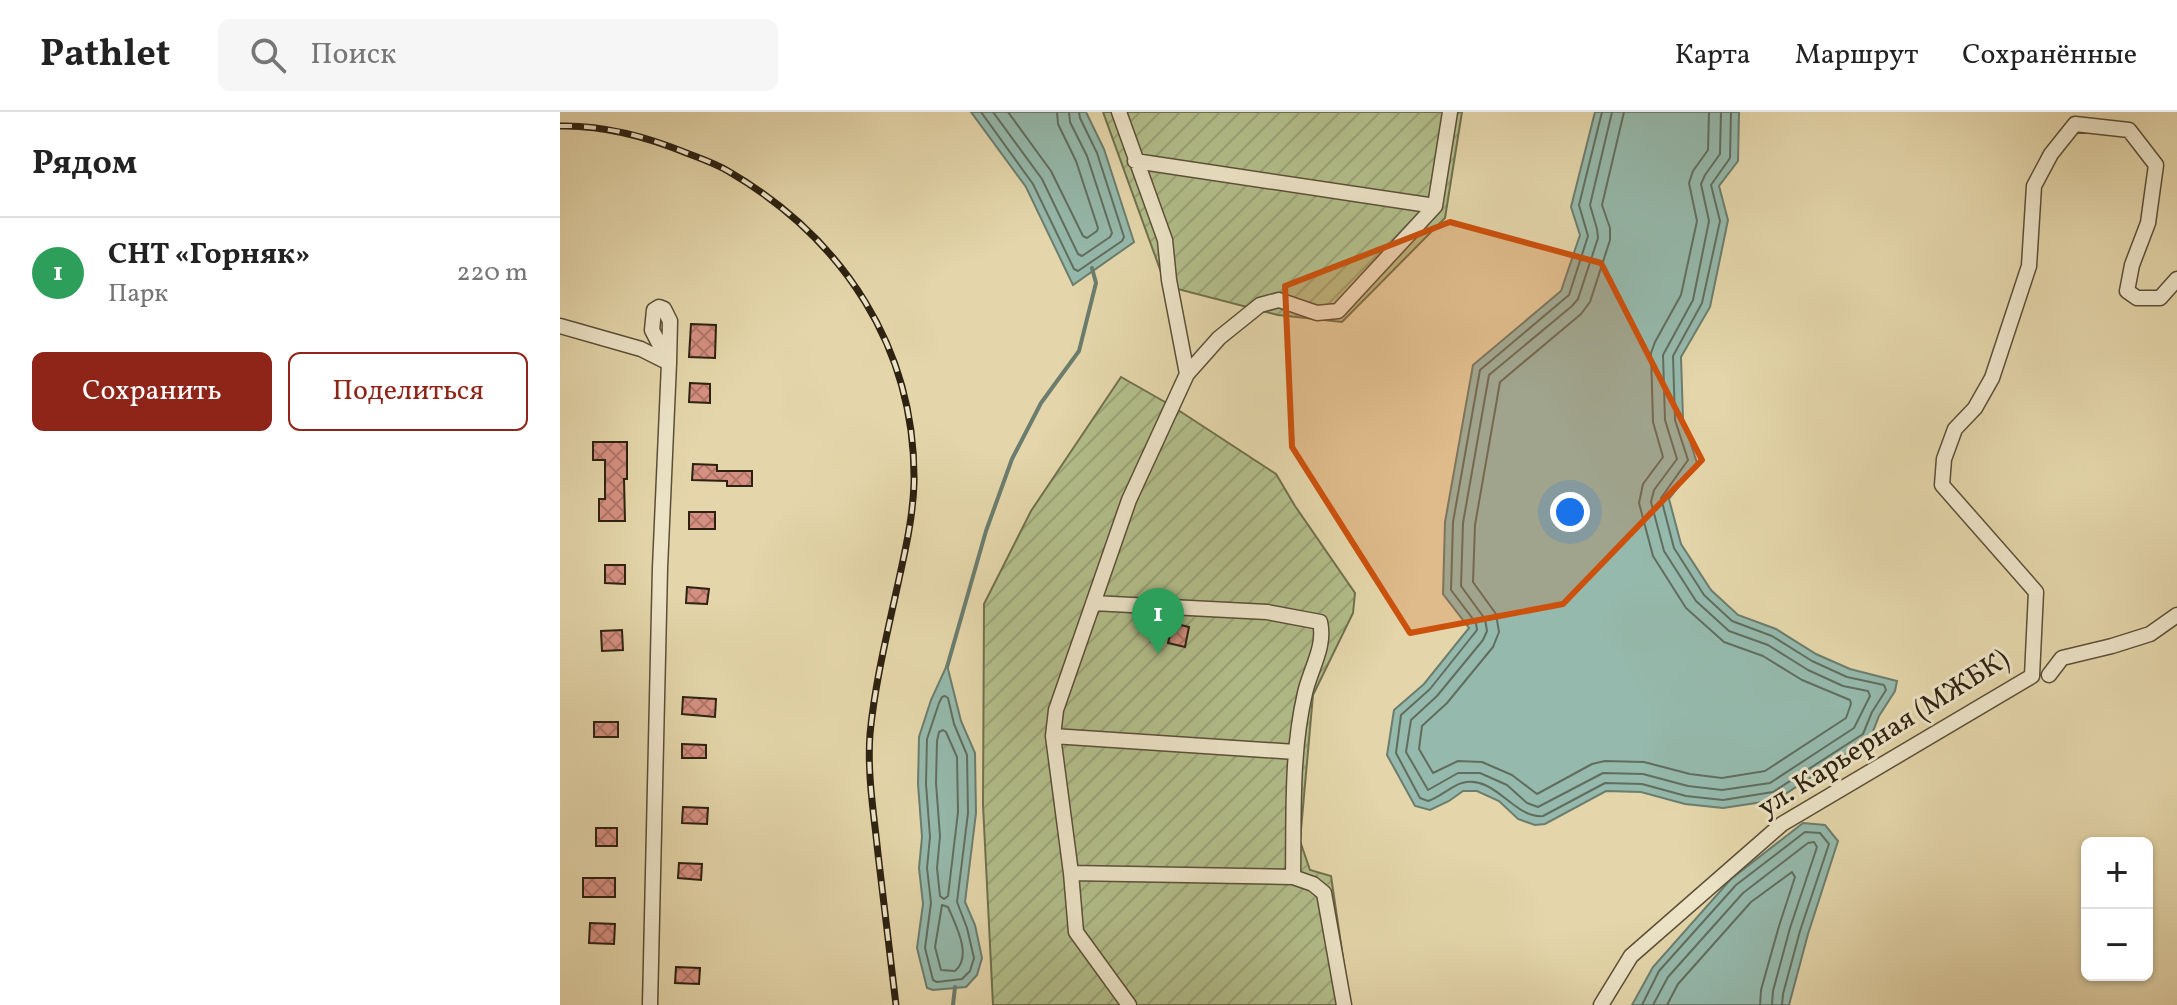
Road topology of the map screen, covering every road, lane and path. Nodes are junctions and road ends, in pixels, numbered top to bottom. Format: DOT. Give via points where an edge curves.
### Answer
graph roads {
  1 [pos="1119,112"];
  2 [pos="1450,112"];
  3 [pos="1135,161"];
  4 [pos="1435,206"];
  5 [pos="2177,279"];
  6 [pos="560,326"];
  7 [pos="1187,374"];
  8 [pos="1093,603"];
  9 [pos="2177,615"];
  10 [pos="2049,675"];
  11 [pos="1053,736"];
  12 [pos="1295,752"];
  13 [pos="1071,873"];
  14 [pos="1293,877"];
  15 [pos="650,1005"];
  16 [pos="1129,1005"];
  17 [pos="1344,1005"];
  18 [pos="1601,1005"];
  1 -- 3 [label="street"];
  2 -- 4 [label="street"];
  3 -- 4 [label="street"];
  3 -- 7 [label="street" via="1165,240"];
  4 -- 7 [label="street" via="1338,311 1317,313 1279,300 1260,305 1219,338"];
  5 -- 18 [label="street, ул. Карьерная (МЖБК)" via="2160,298 2137,298 2127,291 2148,223 2156,165 2129,130 2075,124 2034,186 2029,266 1992,378 1955,429 1944,459 1942,485 2036,592 2032,676 1782,824 1631,956"];
  6 -- 15 [label="street" via="641,349 669,363"];
  7 -- 8 [label="street" via="1129,500"];
  8 -- 11 [label="street" via="1056,710"];
  8 -- 12 [label="street" via="1267,612 1320,622 1323,632"];
  9 -- 10 [label="street, ул. Карьерная (МЖБК)" via="2150,634 2062,658"];
  11 -- 12 [label="street"];
  11 -- 13 [label="street"];
  12 -- 14 [label="street"];
  13 -- 14 [label="street"];
  13 -- 16 [label="street" via="1076,932"];
  14 -- 17 [label="street" via="1324,893"];
}
